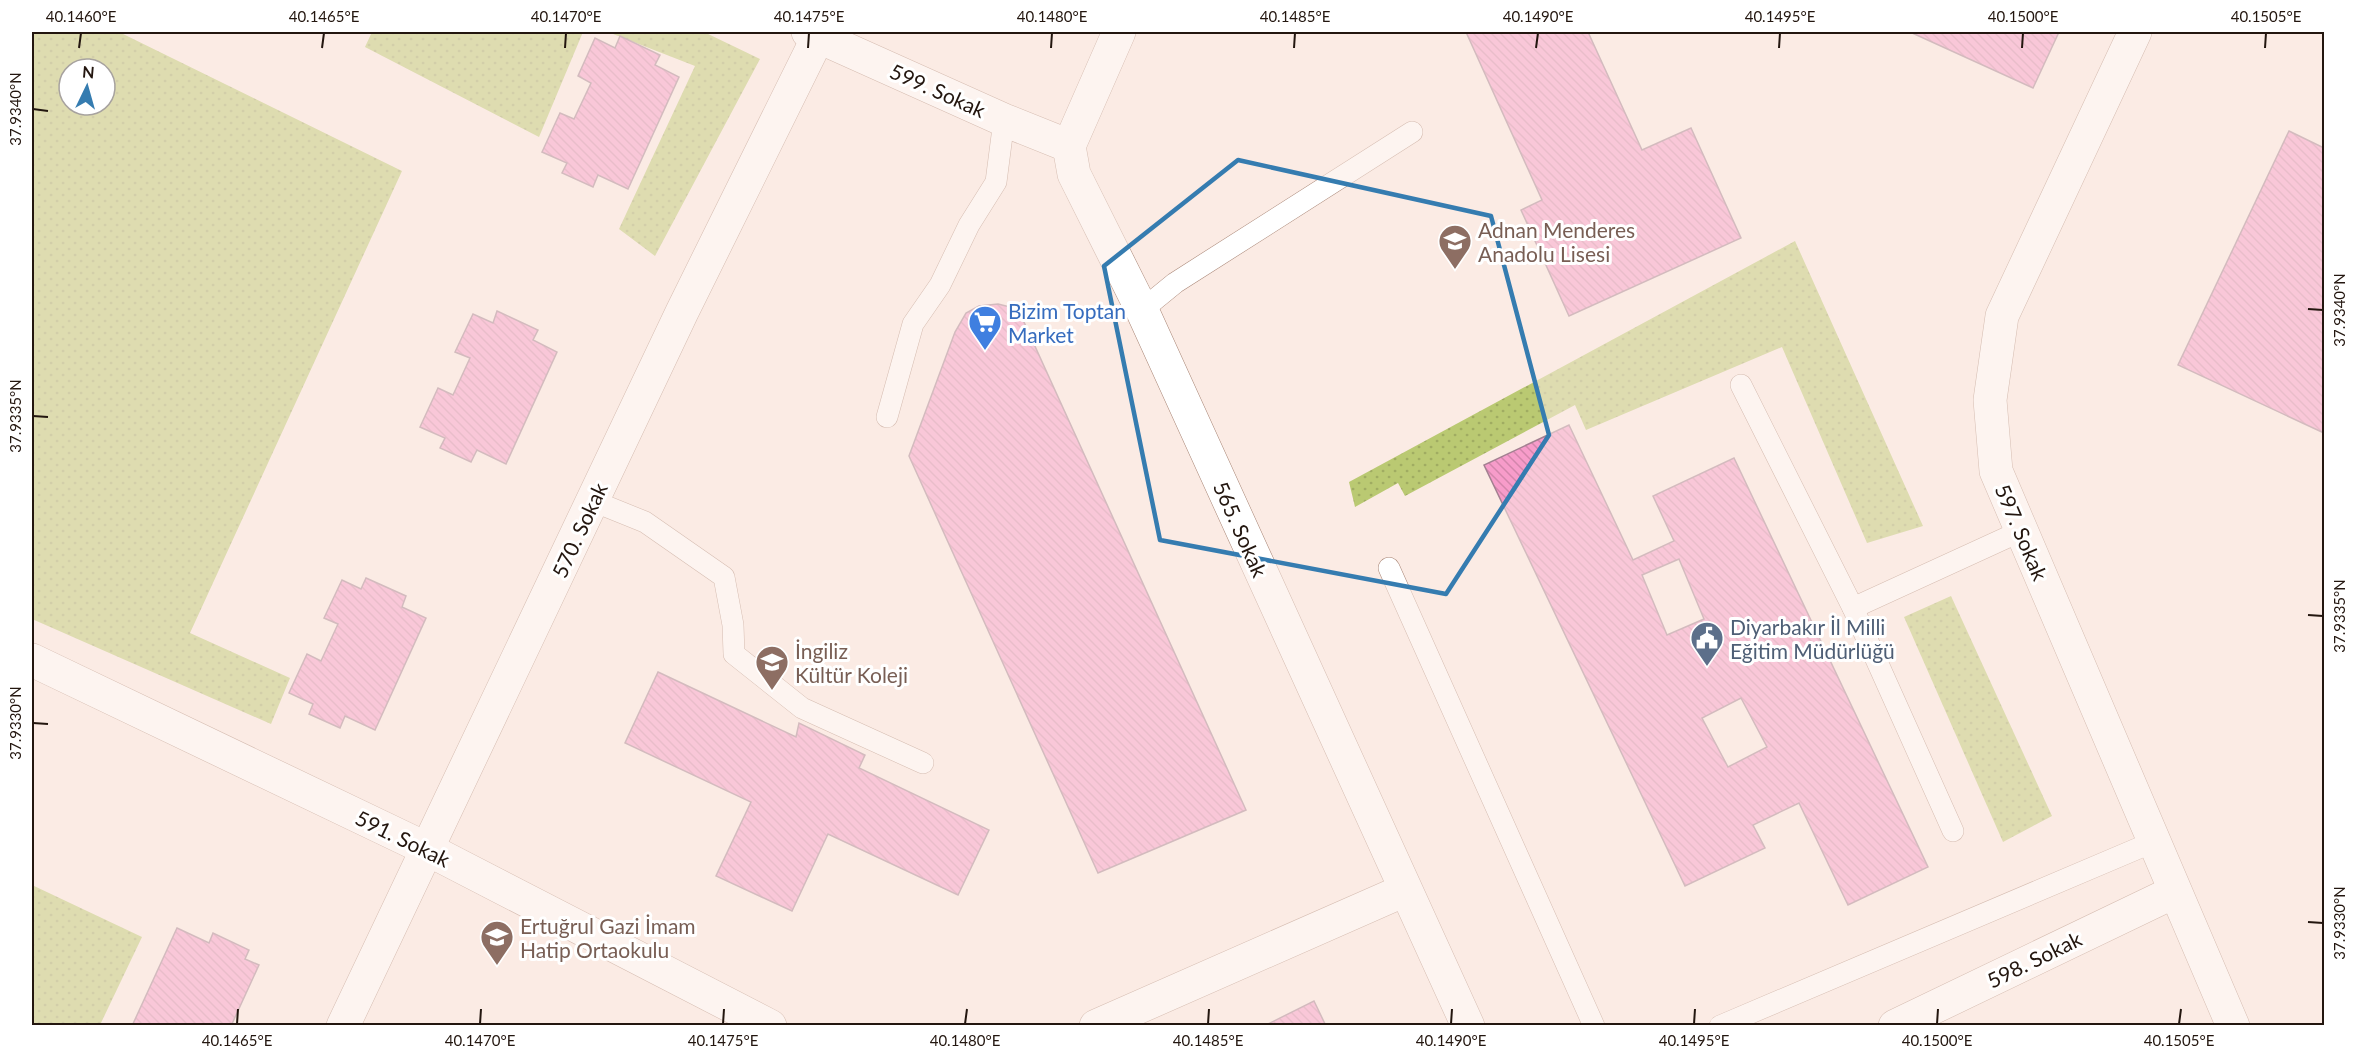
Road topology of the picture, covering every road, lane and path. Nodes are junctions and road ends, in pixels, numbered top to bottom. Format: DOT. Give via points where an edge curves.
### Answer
graph roads {
  1 [pos="1119,32"];
  2 [pos="2135,32"];
  3 [pos="813,34"];
  4 [pos="1004,120"];
  5 [pos="1412,132"];
  6 [pos="1069,146"];
  7 [pos="1142,310"];
  8 [pos="1741,385"];
  9 [pos="887,417"];
  10 [pos="593,501"];
  11 [pos="2021,531"];
  12 [pos="1389,568"];
  13 [pos="1852,608"];
  14 [pos="32,660"];
  15 [pos="923,763"];
  16 [pos="1953,831"];
  17 [pos="2153,842"];
  18 [pos="427,849"];
  19 [pos="1405,890"];
  20 [pos="2174,891"];
  21 [pos="343,1026"];
  22 [pos="770,1026"];
  23 [pos="1096,1026"];
  24 [pos="1468,1026"];
  25 [pos="1594,1026"];
  26 [pos="1720,1026"];
  27 [pos="1895,1026"];
  28 [pos="2232,1026"];
  1 -- 6 [label="street"];
  2 -- 11 [label="street, 597. Sokak" via="2002,315 1990,400 1996,471"];
  3 -- 4 [label="street, 599. Sokak"];
  3 -- 10 [label="street, 570. Sokak"];
  4 -- 6 [label="street, 599. Sokak"];
  4 -- 9 [label="lane" via="996,182 969,225 940,285 913,324"];
  5 -- 7 [label="lane" via="1175,283"];
  6 -- 7 [label="street, 565. Sokak" via="1074,174"];
  7 -- 19 [label="street, 565. Sokak"];
  8 -- 13 [label="lane"];
  10 -- 15 [label="lane" via="645,522 724,577 734,654 802,708"];
  10 -- 18 [label="street, 570. Sokak"];
  11 -- 13 [label="lane"];
  11 -- 17 [label="street, 597. Sokak"];
  12 -- 25 [label="lane"];
  13 -- 16 [label="lane"];
  14 -- 18 [label="street, 591. Sokak"];
  17 -- 20 [label="street, 597. Sokak"];
  17 -- 26 [label="lane"];
  18 -- 21 [label="street, 570. Sokak"];
  18 -- 22 [label="street, 591. Sokak"];
  19 -- 23 [label="street"];
  19 -- 24 [label="street, 565. Sokak"];
  20 -- 27 [label="street, 598. Sokak"];
  20 -- 28 [label="street, 597. Sokak"];
}
